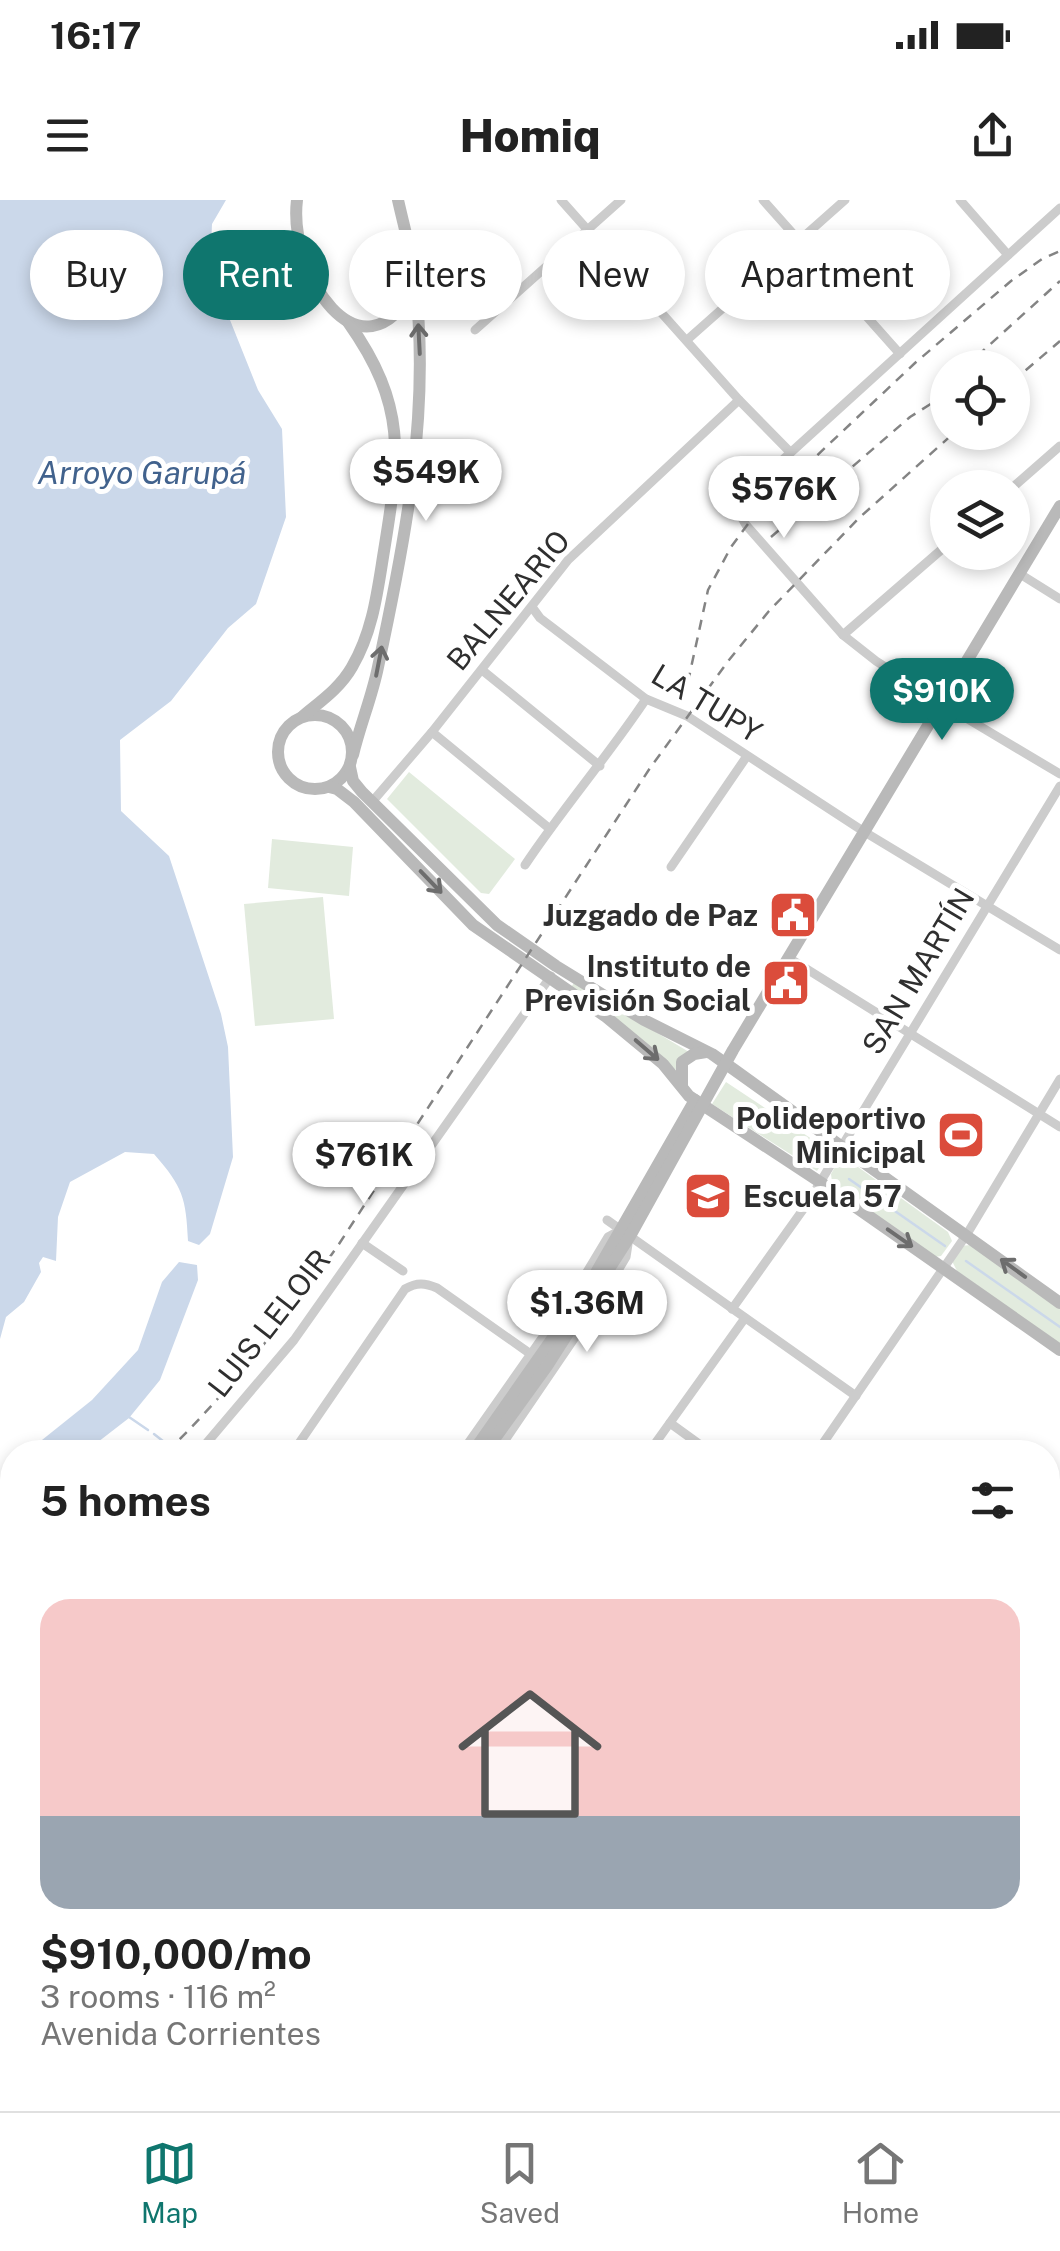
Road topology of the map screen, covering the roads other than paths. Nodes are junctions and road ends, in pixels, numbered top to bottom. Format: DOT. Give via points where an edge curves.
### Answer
graph roads {
  1 [pos="297,200"];
  2 [pos="399,200"];
  3 [pos="561,200"];
  4 [pos="621,200"];
  5 [pos="763,200"];
  6 [pos="844,200"];
  7 [pos="960,200"];
  8 [pos="1060,208"];
  9 [pos="405,230"];
  10 [pos="588,230"];
  11 [pos="791,230"];
  12 [pos="811,230"];
  13 [pos="1008,256"];
  14 [pos="542,271"];
  15 [pos="389,320"];
  16 [pos="418,320"];
  17 [pos="669,320"];
  18 [pos="710,320"];
  19 [pos="870,320"];
  20 [pos="348,322"];
  21 [pos="475,330"];
  22 [pos="687,340"];
  23 [pos="900,354"];
  24 [pos="740,400"];
  25 [pos="1060,446"];
  26 [pos="790,452"];
  27 [pos="1030,472"];
  28 [pos="1060,506"];
  29 [pos="930,560"];
  30 [pos="1020,574"];
  31 [pos="1060,599"];
  32 [pos="532,607"];
  33 [pos="844,634"];
  34 [pos="482,670"];
  35 [pos="646,698"];
  36 [pos="941,703"];
  37 [pos="304,716"];
  38 [pos="432,732"];
  39 [pos="747,756"];
  40 [pos="352,761"];
  41 [pos="600,766"];
  42 [pos="1060,774"];
  43 [pos="1060,786"];
  44 [pos="329,787"];
  45 [pos="372,802"];
  46 [pos="550,829"];
  47 [pos="864,831"];
  48 [pos="525,865"];
  49 [pos="671,867"];
  50 [pos="987,906"];
  51 [pos="1060,950"];
  52 [pos="789,958"];
  53 [pos="553,972"];
  54 [pos="910,1034"];
  55 [pos="708,1052"];
  56 [pos="726,1064"];
  57 [pos="1060,1079"];
  58 [pos="682,1087"];
  59 [pos="699,1102"];
  60 [pos="1039,1114"];
  61 [pos="1060,1126"];
  62 [pos="842,1146"];
  63 [pos="820,1182"];
  64 [pos="607,1220"];
  65 [pos="626,1233"];
  66 [pos="967,1234"];
  67 [pos="362,1244"];
  68 [pos="944,1269"];
  69 [pos="403,1271"];
  70 [pos="1060,1302"];
  71 [pos="732,1309"];
  72 [pos="745,1318"];
  73 [pos="1060,1350"];
  74 [pos="532,1355"];
  75 [pos="856,1396"];
  76 [pos="670,1423"];
  77 [pos="209,1440"];
  78 [pos="301,1440"];
  79 [pos="471,1440"];
  80 [pos="482,1440"];
  81 [pos="494,1440"];
  82 [pos="505,1440"];
  83 [pos="658,1440"];
  84 [pos="693,1440"];
  85 [pos="825,1440"];
  1 -- 20 [label="main road" via="306,272"];
  2 -- 9 [label="main road"];
  3 -- 10 [label="street"];
  4 -- 10 [label="street"];
  5 -- 11 [label="street"];
  6 -- 12 [label="street"];
  7 -- 13 [label="street"];
  8 -- 13 [label="street"];
  13 -- 23 [label="street"];
  14 -- 21 [label="street"];
  15 -- 20 [label="main road" via="374,326"];
  40 -- 16 [label="main road, one-way" via="379,665 412,482"];
  17 -- 22 [label="street"];
  18 -- 22 [label="street"];
  19 -- 23 [label="street"];
  20 -- 37 [label="main road" via="386,384 397,464 364,642 344,680"];
  22 -- 24 [label="street"];
  23 -- 26 [label="street"];
  24 -- 26 [label="street"];
  24 -- 32 [label="street, BALNEARIO" via="568,560"];
  25 -- 27 [label="street"];
  26 -- 33 [label="street" via="734,504"];
  28 -- 30 [label="main road"];
  29 -- 33 [label="street"];
  30 -- 31 [label="street"];
  30 -- 36 [label="main road"];
  32 -- 34 [label="street, BALNEARIO"];
  32 -- 35 [label="street, LA TUPY"];
  33 -- 36 [label="street"];
  34 -- 38 [label="street, BALNEARIO"];
  34 -- 41 [label="street"];
  35 -- 39 [label="street, LA TUPY" via="688,716"];
  35 -- 41 [label="street"];
  36 -- 42 [label="street"];
  36 -- 47 [label="main road"];
  37 -- 40 [label="main road" via="334,720 348,734"];
  37 -- 44 [label="main road" via="280,740 279,763 304,788"];
  38 -- 45 [label="street, BALNEARIO"];
  38 -- 46 [label="street"];
  39 -- 47 [label="street, LA TUPY"];
  39 -- 49 [label="street"];
  40 -- 44 [label="main road"];
  40 -- 45 [label="main road" via="353,781"];
  41 -- 46 [label="street"];
  43 -- 50 [label="street, SAN MARTÍN"];
  44 -- 53 [label="main road, one-way" via="354,802 484,935"];
  45 -- 53 [label="main road"];
  46 -- 48 [label="street"];
  47 -- 50 [label="street, LA TUPY"];
  47 -- 52 [label="main road"];
  50 -- 51 [label="street, LA TUPY"];
  50 -- 54 [label="street, SAN MARTÍN"];
  52 -- 54 [label="street"];
  52 -- 56 [label="main road"];
  53 -- 55 [label="main road"];
  53 -- 58 [label="main road, one-way"];
  53 -- 67 [label="street, LUIS LELOIR"];
  54 -- 60 [label="street"];
  54 -- 62 [label="street, SAN MARTÍN"];
  55 -- 56 [label="main road"];
  55 -- 58 [label="main road" via="682,1062"];
  56 -- 59 [label="main road"];
  56 -- 62 [label="main road"];
  57 -- 60 [label="street"];
  58 -- 59 [label="main road"];
  59 -- 63 [label="main road"];
  59 -- 65 [label="main road"];
  60 -- 61 [label="street"];
  60 -- 66 [label="street"];
  62 -- 63 [label="street, SAN MARTÍN"];
  62 -- 66 [label="main road"];
  63 -- 68 [label="main road, one-way"];
  63 -- 71 [label="street, SAN MARTÍN"];
  64 -- 65 [label="street"];
  65 -- 71 [label="street"];
  65 -- 74 [label="street" via="608,1237"];
  65 -- 80 [label="main road"];
  65 -- 81 [label="main road"];
  65 -- 82 [label="street" via="626,1256"];
  66 -- 68 [label="street"];
  70 -- 66 [label="main road, one-way"];
  67 -- 69 [label="street"];
  67 -- 77 [label="street, LUIS LELOIR" via="294,1340"];
  68 -- 73 [label="main road"];
  68 -- 75 [label="street"];
  71 -- 72 [label="street"];
  72 -- 75 [label="street"];
  72 -- 76 [label="street"];
  74 -- 78 [label="street" via="420,1282 405,1289"];
  74 -- 79 [label="street"];
  75 -- 85 [label="street"];
  76 -- 83 [label="street"];
  76 -- 84 [label="street"];
}
